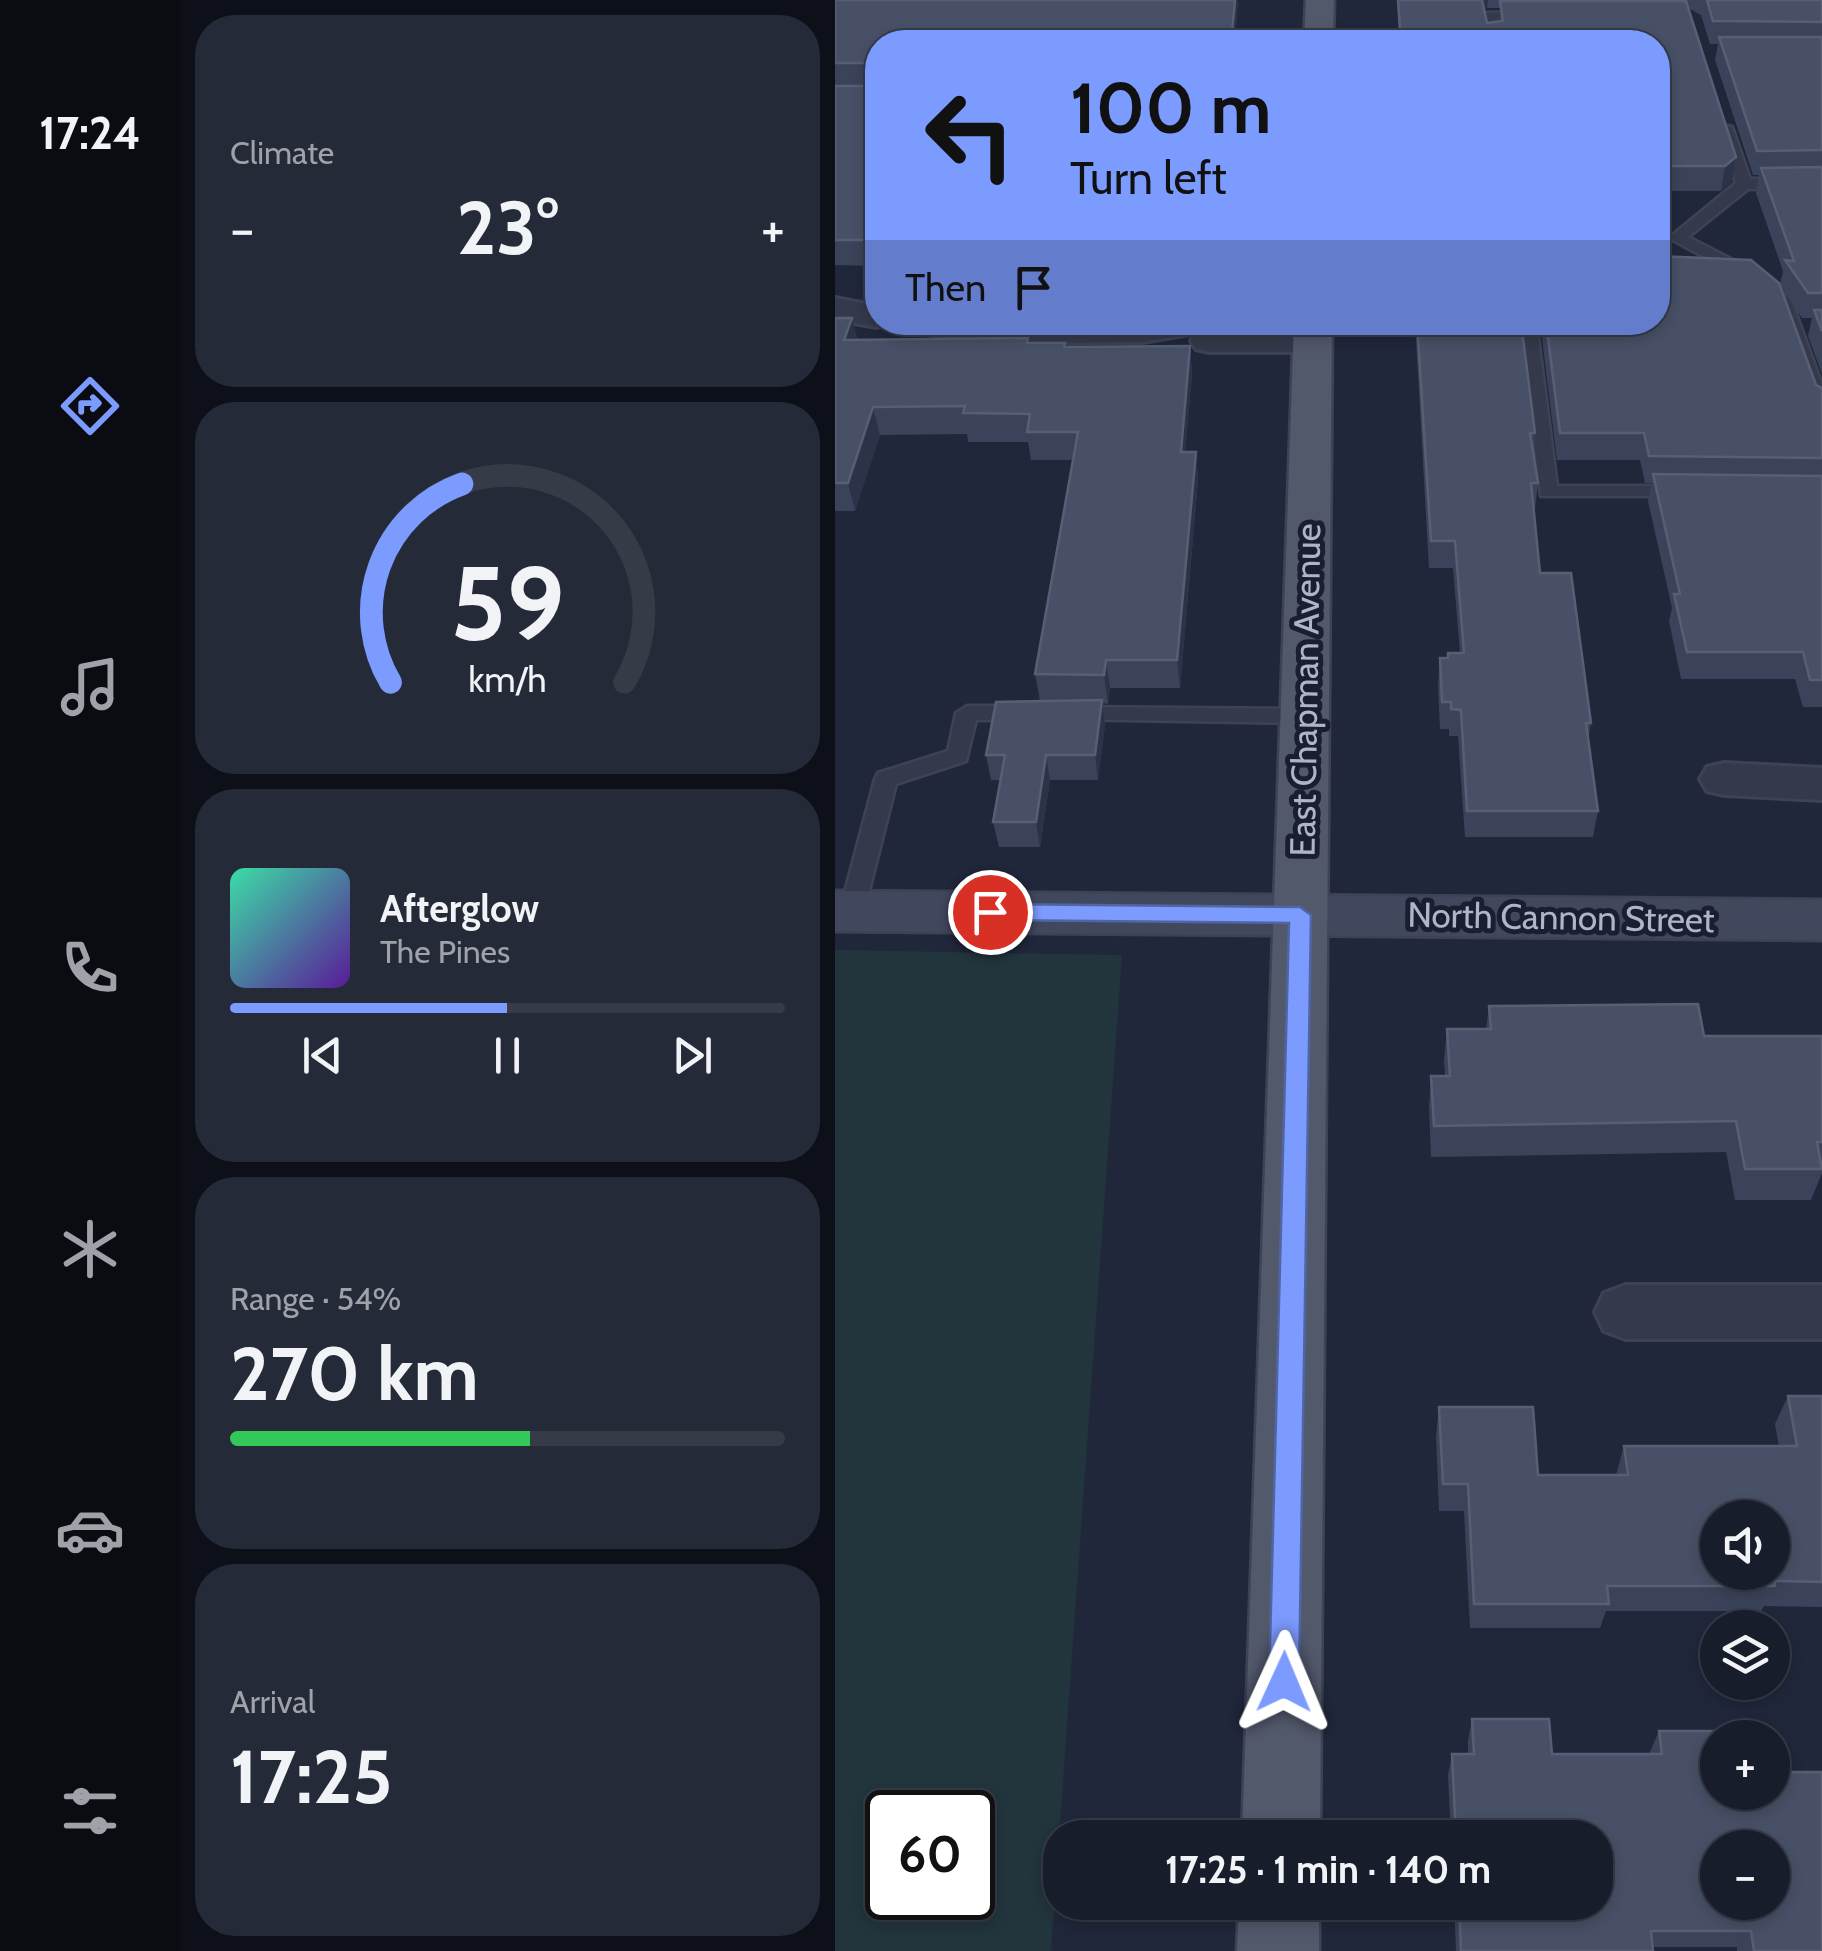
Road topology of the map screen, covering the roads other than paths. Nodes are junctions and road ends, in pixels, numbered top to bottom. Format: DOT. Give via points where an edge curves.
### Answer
graph roads {
  1 [pos="1320,0"];
  2 [pos="1543,16"];
  3 [pos="1319,30"];
  4 [pos="1489,30"];
  5 [pos="1720,108"];
  6 [pos="1743,184"];
  7 [pos="1822,184"];
  8 [pos="1670,238"];
  9 [pos="1677,238"];
  10 [pos="835,309"];
  11 [pos="865,314"];
  12 [pos="1157,335"];
  13 [pos="1268,335"];
  14 [pos="1313,335"];
  15 [pos="1529,335"];
  16 [pos="1822,410"];
  17 [pos="1705,492"];
  18 [pos="1305,716"];
  19 [pos="1725,780"];
  20 [pos="1822,784"];
  21 [pos="844,911"];
  22 [pos="1300,915"];
  23 [pos="1822,920"];
  24 [pos="1625,1312"];
  25 [pos="1822,1312"];
  26 [pos="1281,1820"];
  27 [pos="1279,1920"];
  28 [pos="1278,1951"];
  1 -- 3 [label="main road"];
  2 -- 4 [label="lane" via="1487,16"];
  5 -- 6 [label="lane"];
  6 -- 7 [label="lane"];
  6 -- 9 [label="lane"];
  8 -- 9 [label="lane"];
  9 -- 16 [label="lane" via="1749,274 1785,304 1803,327"];
  10 -- 11 [label="street"];
  12 -- 13 [label="street" via="1179,341"];
  14 -- 18 [label="main road, East Chapman Avenue"];
  15 -- 17 [label="lane" via="1548,492"];
  18 -- 21 [label="lane" via="967,713 958,756 886,780"];
  18 -- 22 [label="main road, East Chapman Avenue"];
  19 -- 20 [label="street"];
  21 -- 22 [label="main road, North Cannon Street"];
  22 -- 23 [label="main road, North Cannon Street"];
  22 -- 26 [label="main road, East Chapman Avenue"];
  24 -- 25 [label="street"];
  27 -- 28 [label="main road"];
}
